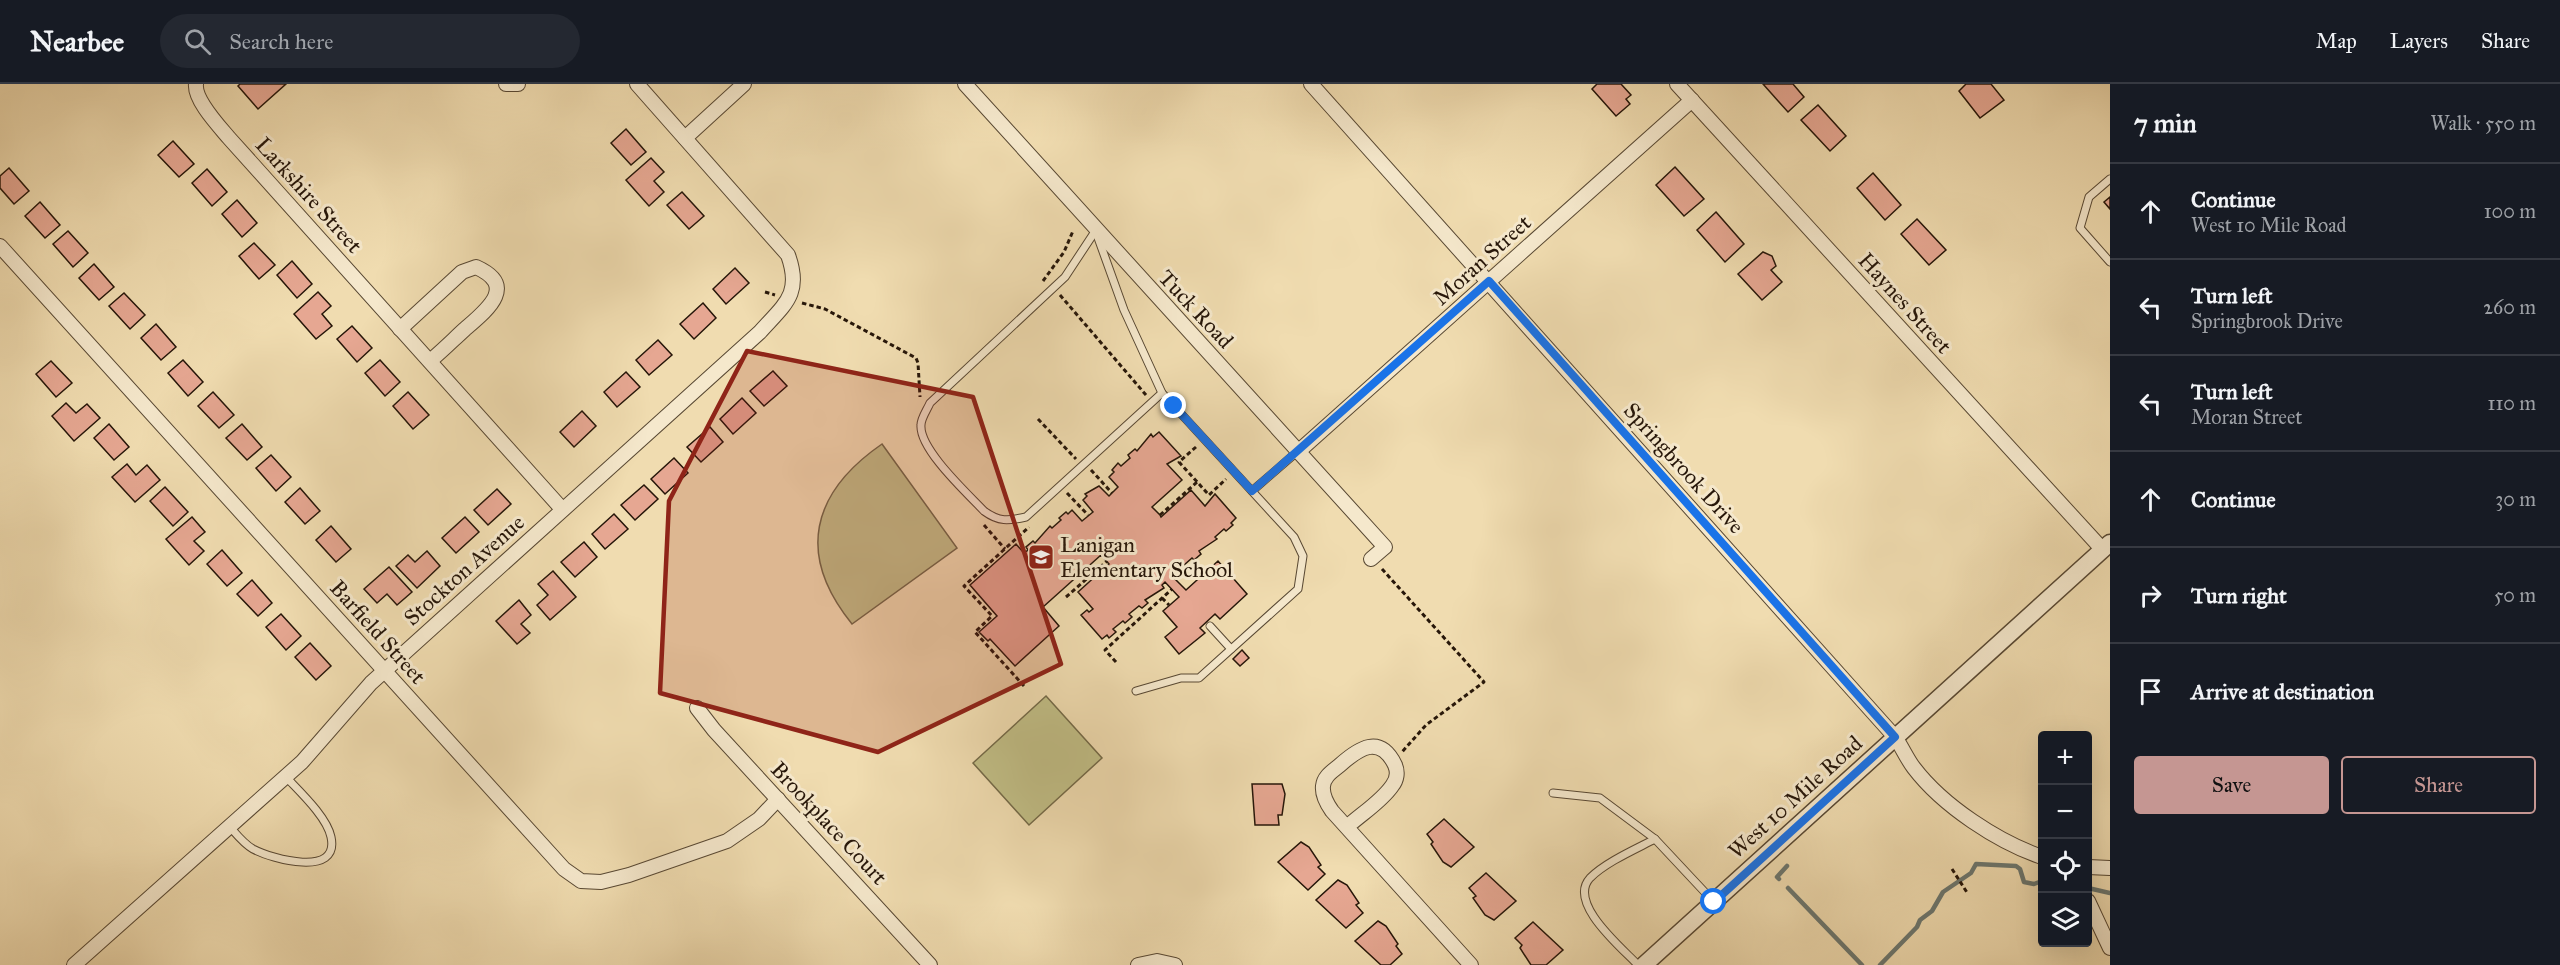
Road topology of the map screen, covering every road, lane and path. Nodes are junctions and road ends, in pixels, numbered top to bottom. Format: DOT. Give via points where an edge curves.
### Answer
graph roads {
  1 [pos="196,84"];
  2 [pos="506,84"];
  3 [pos="518,84"];
  4 [pos="637,84"];
  5 [pos="744,84"];
  6 [pos="965,84"];
  7 [pos="1311,84"];
  8 [pos="1677,84"];
  9 [pos="1692,100"];
  10 [pos="685,138"];
  11 [pos="2110,179"];
  12 [pos="1095,230"];
  13 [pos="1072,231"];
  14 [pos="0,246"];
  15 [pos="2110,262"];
  16 [pos="1045,277"];
  17 [pos="1489,281"];
  18 [pos="1041,284"];
  19 [pos="1054,288"];
  20 [pos="765,292"];
  21 [pos="789,299"];
  22 [pos="400,329"];
  23 [pos="430,361"];
  24 [pos="929,390"];
  25 [pos="1162,393"];
  26 [pos="1153,402"];
  27 [pos="1299,451"];
  28 [pos="1203,455"];
  29 [pos="1092,471"];
  30 [pos="1218,471"];
  31 [pos="1084,478"];
  32 [pos="1197,482"];
  33 [pos="1252,491"];
  34 [pos="1059,501"];
  35 [pos="562,509"];
  36 [pos="1088,515"];
  37 [pos="1160,515"];
  38 [pos="981,522"];
  39 [pos="1032,525"];
  40 [pos="2106,546"];
  41 [pos="1005,549"];
  42 [pos="1372,559"];
  43 [pos="1107,561"];
  44 [pos="1172,589"];
  45 [pos="1066,597"];
  46 [pos="1162,598"];
  47 [pos="1169,605"];
  48 [pos="1210,627"];
  49 [pos="1231,649"];
  50 [pos="1116,662"];
  51 [pos="384,670"];
  52 [pos="1024,686"];
  53 [pos="1136,691"];
  54 [pos="697,708"];
  55 [pos="1895,737"];
  56 [pos="1393,762"];
  57 [pos="286,777"];
  58 [pos="1553,793"];
  59 [pos="778,799"];
  60 [pos="230,827"];
  61 [pos="1347,827"];
  62 [pos="1655,839"];
  63 [pos="2038,855"];
  64 [pos="2092,867"];
  65 [pos="2110,868"];
  66 [pos="1952,869"];
  67 [pos="1968,894"];
  68 [pos="1714,902"];
  69 [pos="2092,910"];
  70 [pos="2110,948"];
  71 [pos="74,965"];
  72 [pos="930,965"];
  73 [pos="1138,965"];
  74 [pos="1175,965"];
  75 [pos="1471,965"];
  76 [pos="1638,965"];
  77 [pos="1644,965"];
  1 -- 22 [label="street, Larkshire Street" via="207,111 229,138"];
  2 -- 3 [label="street"];
  4 -- 10 [label="street"];
  5 -- 10 [label="street"];
  6 -- 12 [label="street, Tuck Road"];
  7 -- 17 [label="street, Springbrook Drive"];
  8 -- 9 [label="street, Haynes Street"];
  9 -- 17 [label="street, Moran Street"];
  9 -- 40 [label="street, Haynes Street"];
  10 -- 21 [label="street, Stockton Avenue" via="789,255 795,277"];
  11 -- 15 [label="lane" via="2089,197 2080,228"];
  12 -- 19 [label="lane"];
  12 -- 25 [label="lane" via="1124,310"];
  12 -- 27 [label="street, Tuck Road"];
  13 -- 16 [label="path" via="1064,252"];
  14 -- 51 [label="street, Barfield Street"];
  16 -- 18 [label="path"];
  16 -- 19 [label="path"];
  17 -- 27 [label="street, Moran Street"];
  17 -- 55 [label="street, Springbrook Drive"];
  19 -- 26 [label="path"];
  19 -- 26 [label="lane" via="930,403 921,422 924,440 932,453 984,511 1006,522 1026,517"];
  20 -- 21 [label="path"];
  21 -- 24 [label="path" via="825,309 911,355 918,363 920,398"];
  21 -- 35 [label="street, Stockton Avenue" via="760,332"];
  22 -- 23 [label="street, Larkshire Street"];
  22 -- 23 [label="street" via="462,272 476,267 490,274 496,284 496,296 489,308"];
  23 -- 35 [label="street, Larkshire Street"];
  25 -- 26 [label="lane"];
  25 -- 33 [label="lane"];
  27 -- 33 [label="lane"];
  27 -- 42 [label="street, Tuck Road" via="1385,547"];
  28 -- 32 [label="path" via="1196,447 1178,461"];
  29 -- 31 [label="path"];
  30 -- 32 [label="path" via="1226,480 1210,496"];
  32 -- 37 [label="path"];
  33 -- 49 [label="lane" via="1294,537 1303,556 1301,574 1298,589"];
  34 -- 36 [label="path" via="1067,493"];
  35 -- 51 [label="street, Stockton Avenue"];
  38 -- 41 [label="path"];
  39 -- 41 [label="path"];
  40 -- 55 [label="street, West 10 Mile Road"];
  41 -- 52 [label="path" via="964,586 992,616 975,632"];
  42 -- 56 [label="path" via="1484,682 1426,725"];
  43 -- 45 [label="path"];
  44 -- 46 [label="path"];
  46 -- 47 [label="path"];
  46 -- 50 [label="path" via="1105,650"];
  48 -- 49 [label="lane"];
  49 -- 53 [label="lane" via="1199,678 1181,678"];
  51 -- 57 [label="street, Stockton Avenue"];
  51 -- 59 [label="street, Barfield Street" via="564,869 581,881 602,882 629,875 727,841 759,819"];
  54 -- 59 [label="street, Brookplace Court"];
  55 -- 63 [label="street, Springbrook Drive" via="1915,769 1952,807 2010,843"];
  55 -- 68 [label="street, West 10 Mile Road"];
  56 -- 61 [label="street" via="1397,770 1391,788"];
  56 -- 61 [label="street" via="1385,750 1367,747 1357,750 1325,778 1322,787 1327,803"];
  57 -- 60 [label="street, Stockton Avenue"];
  57 -- 60 [label="lane" via="326,824 332,837 332,849 323,860 315,863 267,855 243,842"];
  58 -- 62 [label="lane" via="1600,798"];
  59 -- 72 [label="street, Brookplace Court"];
  60 -- 71 [label="street, Stockton Avenue"];
  61 -- 75 [label="street"];
  62 -- 68 [label="lane"];
  62 -- 76 [label="lane" via="1589,879 1584,896 1590,913"];
  64 -- 65 [label="street"];
  66 -- 67 [label="path"];
  68 -- 77 [label="street, West 10 Mile Road"];
  69 -- 70 [label="street"];
  73 -- 74 [label="street" via="1157,961"];
}
